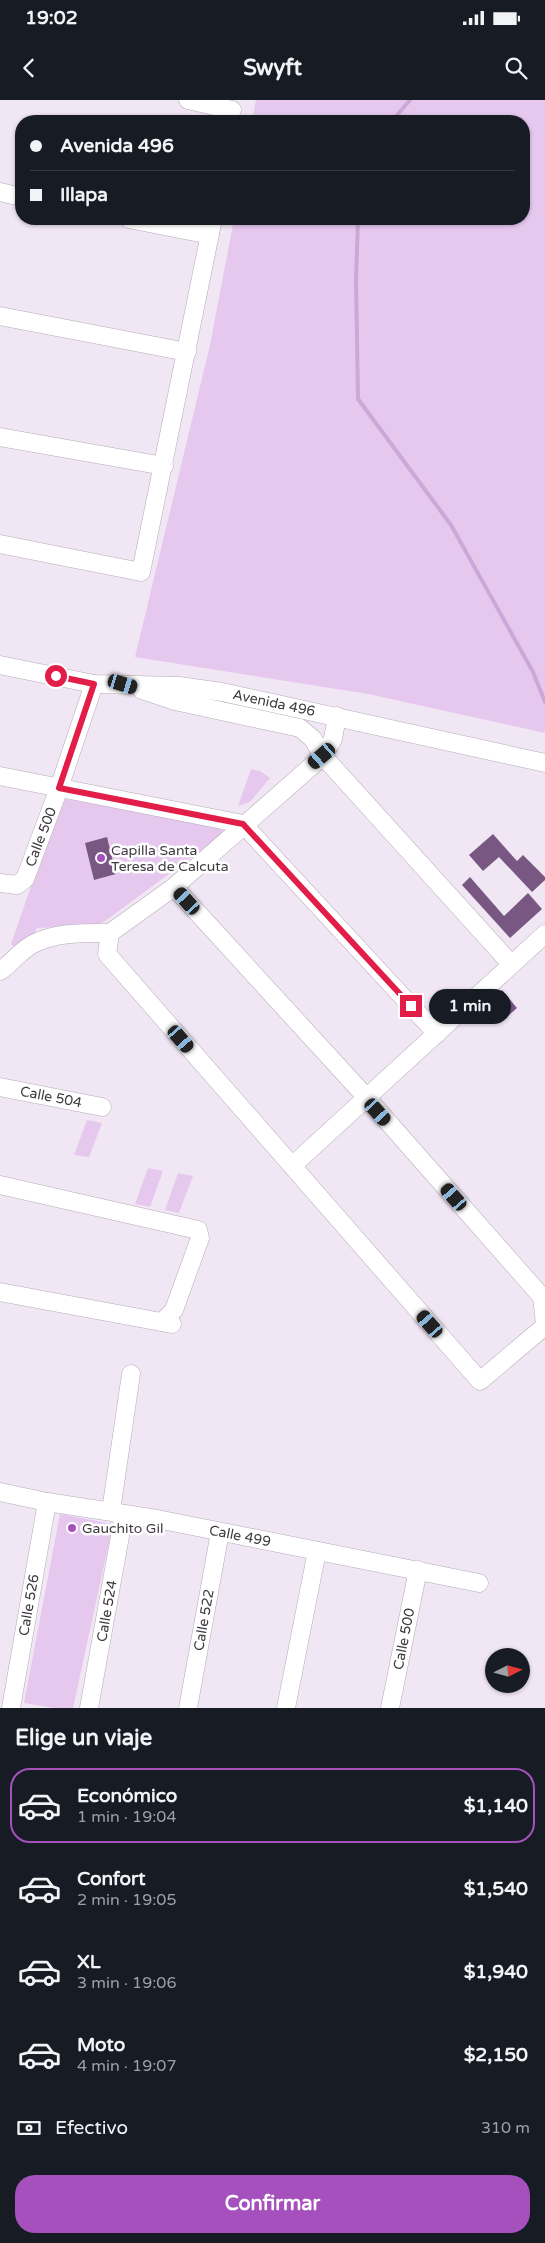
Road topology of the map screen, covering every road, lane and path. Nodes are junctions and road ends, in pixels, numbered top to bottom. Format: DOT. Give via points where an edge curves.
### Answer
graph roads {
  1 [pos="188,100"];
  2 [pos="232,110"];
  3 [pos="0,192"];
  4 [pos="15,196"];
  5 [pos="191,225"];
  6 [pos="212,227"];
  7 [pos="0,316"];
  8 [pos="187,352"];
  9 [pos="0,436"];
  10 [pos="164,466"];
  11 [pos="0,544"];
  12 [pos="0,665"];
  13 [pos="94,684"];
  14 [pos="123,684"];
  15 [pos="337,716"];
  16 [pos="322,756"];
  17 [pos="545,763"];
  18 [pos="0,776"];
  19 [pos="59,788"];
  20 [pos="243,824"];
  21 [pos="0,883"];
  22 [pos="174,886"];
  23 [pos="110,932"];
  24 [pos="545,934"];
  25 [pos="510,964"];
  26 [pos="0,971"];
  27 [pos="437,1034"];
  28 [pos="0,1087"];
  29 [pos="366,1098"];
  30 [pos="102,1107"];
  31 [pos="292,1166"];
  32 [pos="0,1185"];
  33 [pos="0,1292"];
  34 [pos="545,1325"];
  35 [pos="131,1374"];
  36 [pos="0,1492"];
  37 [pos="47,1502"];
  38 [pos="117,1512"];
  39 [pos="220,1532"];
  40 [pos="317,1551"];
  41 [pos="418,1570"];
  42 [pos="479,1583"];
  43 [pos="10,1708"];
  44 [pos="89,1708"];
  45 [pos="188,1708"];
  46 [pos="286,1708"];
  47 [pos="390,1708"];
  1 -- 2 [label="street"];
  3 -- 4 [label="street"];
  5 -- 6 [label="street"];
  6 -- 8 [label="street"];
  7 -- 8 [label="street"];
  8 -- 10 [label="street"];
  9 -- 10 [label="street"];
  10 -- 11 [label="street" via="141,572"];
  12 -- 13 [label="street, Avenida 496"];
  13 -- 14 [label="street, Avenida 496"];
  13 -- 19 [label="street, Calle 500"];
  14 -- 15 [label="street, Avenida 496" via="214,690"];
  14 -- 16 [label="street" via="175,701 300,728 313,739"];
  15 -- 16 [label="street" via="333,739"];
  15 -- 17 [label="street, Avenida 496"];
  16 -- 20 [label="street"];
  16 -- 25 [label="street"];
  18 -- 19 [label="street"];
  19 -- 20 [label="street"];
  19 -- 21 [label="street, Calle 500" via="25,878 17,885"];
  20 -- 22 [label="street"];
  20 -- 27 [label="street"];
  22 -- 23 [label="street"];
  22 -- 29 [label="street"];
  23 -- 26 [label="street" via="52,937 33,944"];
  23 -- 31 [label="street" via="106,954"];
  24 -- 25 [label="street"];
  25 -- 27 [label="street"];
  27 -- 29 [label="street"];
  28 -- 30 [label="street, Calle 504"];
  29 -- 31 [label="street"];
  29 -- 34 [label="street" via="542,1297"];
  31 -- 34 [label="street" via="480,1381"];
  32 -- 33 [label="street" via="198,1230 200,1238 167,1323"];
  35 -- 38 [label="street, Calle 524"];
  36 -- 37 [label="street, Calle 499"];
  37 -- 38 [label="street, Calle 499"];
  37 -- 43 [label="street, Calle 526"];
  38 -- 39 [label="street, Calle 499"];
  38 -- 44 [label="street, Calle 524"];
  39 -- 40 [label="street, Calle 499"];
  39 -- 45 [label="street, Calle 522"];
  40 -- 41 [label="street, Calle 499"];
  40 -- 46 [label="street"];
  41 -- 42 [label="street, Calle 499"];
  41 -- 47 [label="street, Calle 500"];
}
